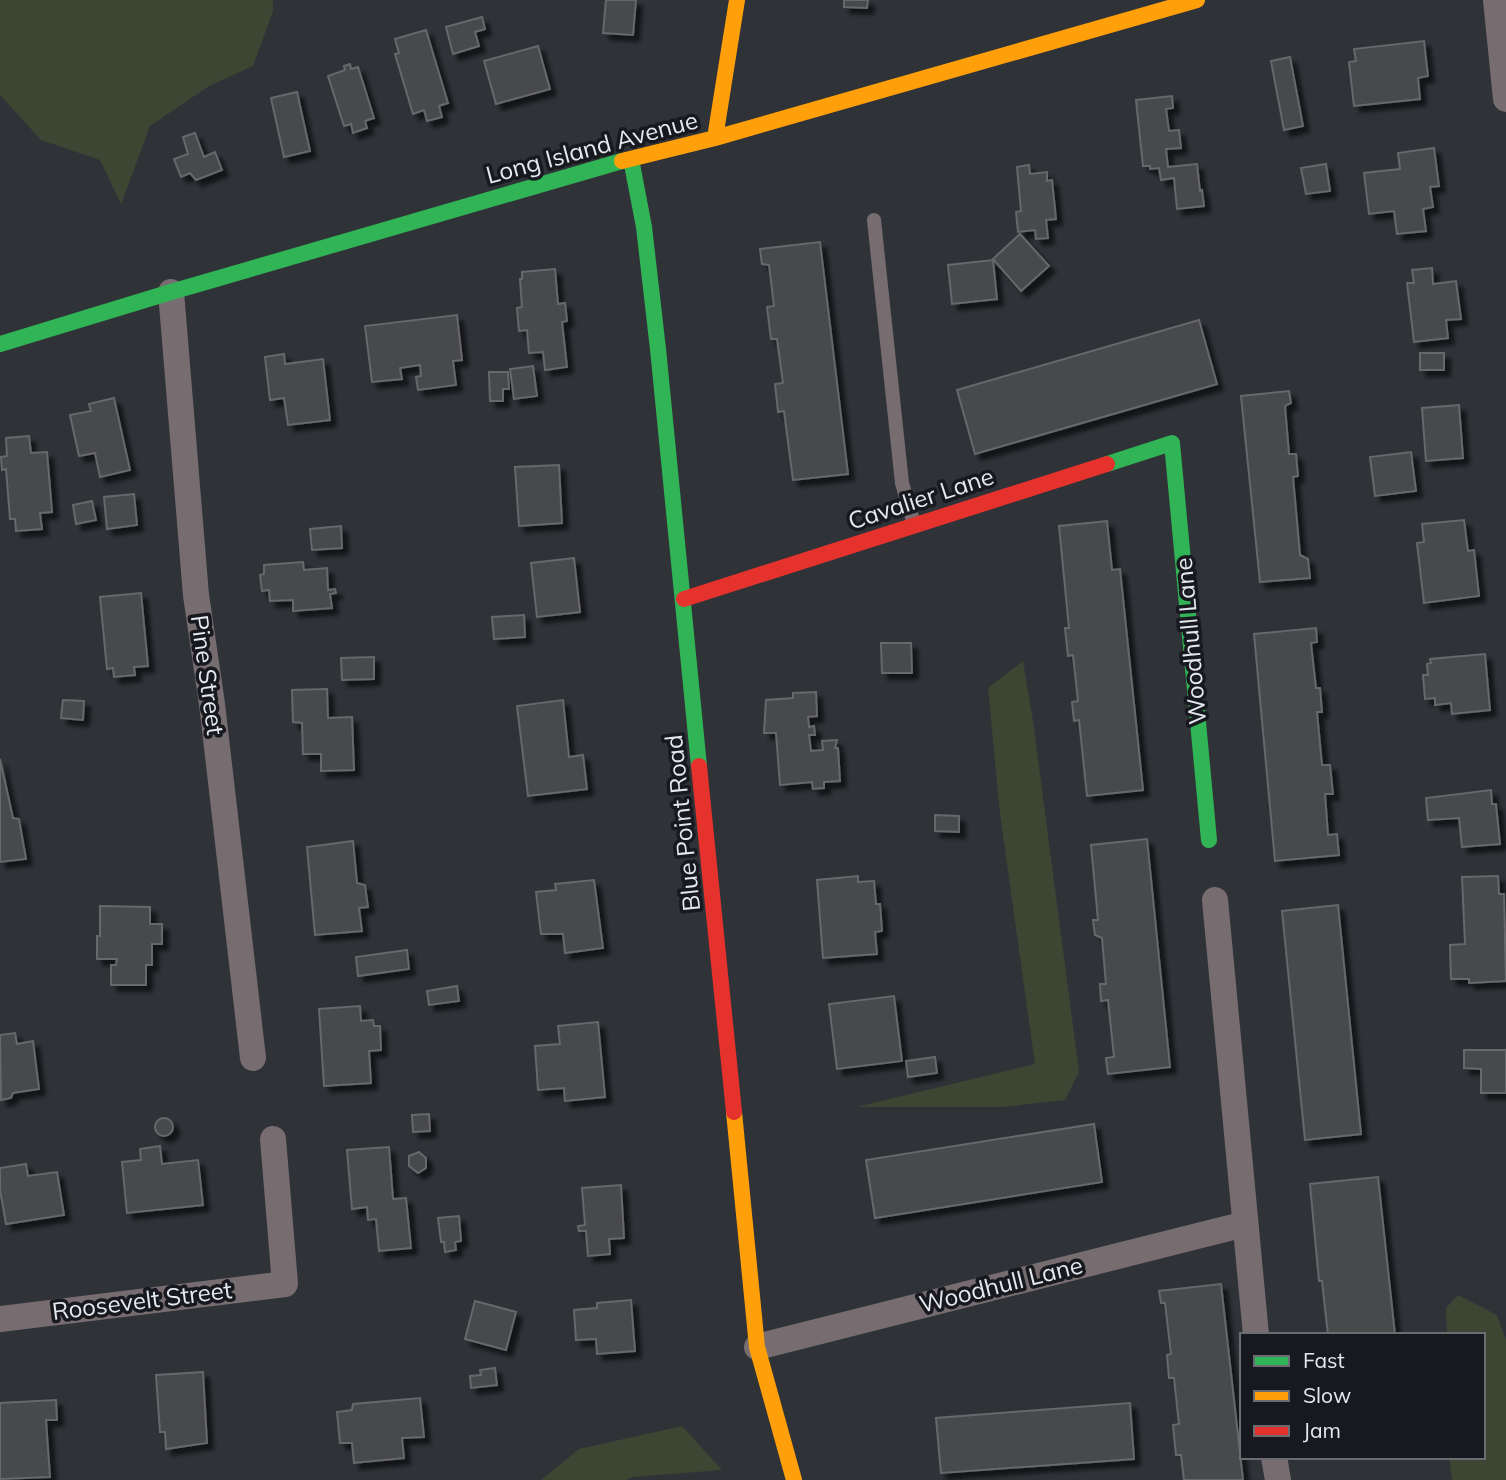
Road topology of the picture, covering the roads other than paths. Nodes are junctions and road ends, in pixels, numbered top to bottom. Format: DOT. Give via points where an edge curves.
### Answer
graph roads {
  1 [pos="737,0"];
  2 [pos="1197,0"];
  3 [pos="1496,0"];
  4 [pos="1506,99"];
  5 [pos="715,138"];
  6 [pos="631,159"];
  7 [pos="874,220"];
  8 [pos="171,292"];
  9 [pos="0,344"];
  10 [pos="1172,443"];
  11 [pos="914,525"];
  12 [pos="684,599"];
  13 [pos="1209,840"];
  14 [pos="1215,900"];
  15 [pos="253,1058"];
  16 [pos="273,1139"];
  17 [pos="1245,1224"];
  18 [pos="0,1319"];
  19 [pos="1256,1333"];
  20 [pos="757,1347"];
  21 [pos="1274,1459"];
  22 [pos="794,1480"];
  23 [pos="1278,1480"];
  1 -- 5 [label="street"];
  2 -- 5 [label="street, Long Island Avenue"];
  3 -- 4 [label="street"];
  5 -- 6 [label="street, Long Island Avenue"];
  6 -- 8 [label="street, Long Island Avenue"];
  6 -- 12 [label="street, Blue Point Road" via="644,227"];
  7 -- 11 [label="lane" via="902,483"];
  8 -- 9 [label="street, Long Island Avenue"];
  8 -- 15 [label="street, Pine Street" via="195,594"];
  10 -- 11 [label="street, Cavalier Lane"];
  10 -- 13 [label="street, Woodhull Lane"];
  11 -- 12 [label="street, Cavalier Lane"];
  12 -- 20 [label="street, Blue Point Road"];
  14 -- 17 [label="street"];
  16 -- 18 [label="street, Roosevelt Street" via="285,1284"];
  17 -- 19 [label="street"];
  17 -- 20 [label="street, Woodhull Lane"];
  20 -- 22 [label="street, Blue Point Road"];
  21 -- 23 [label="street"];
}
